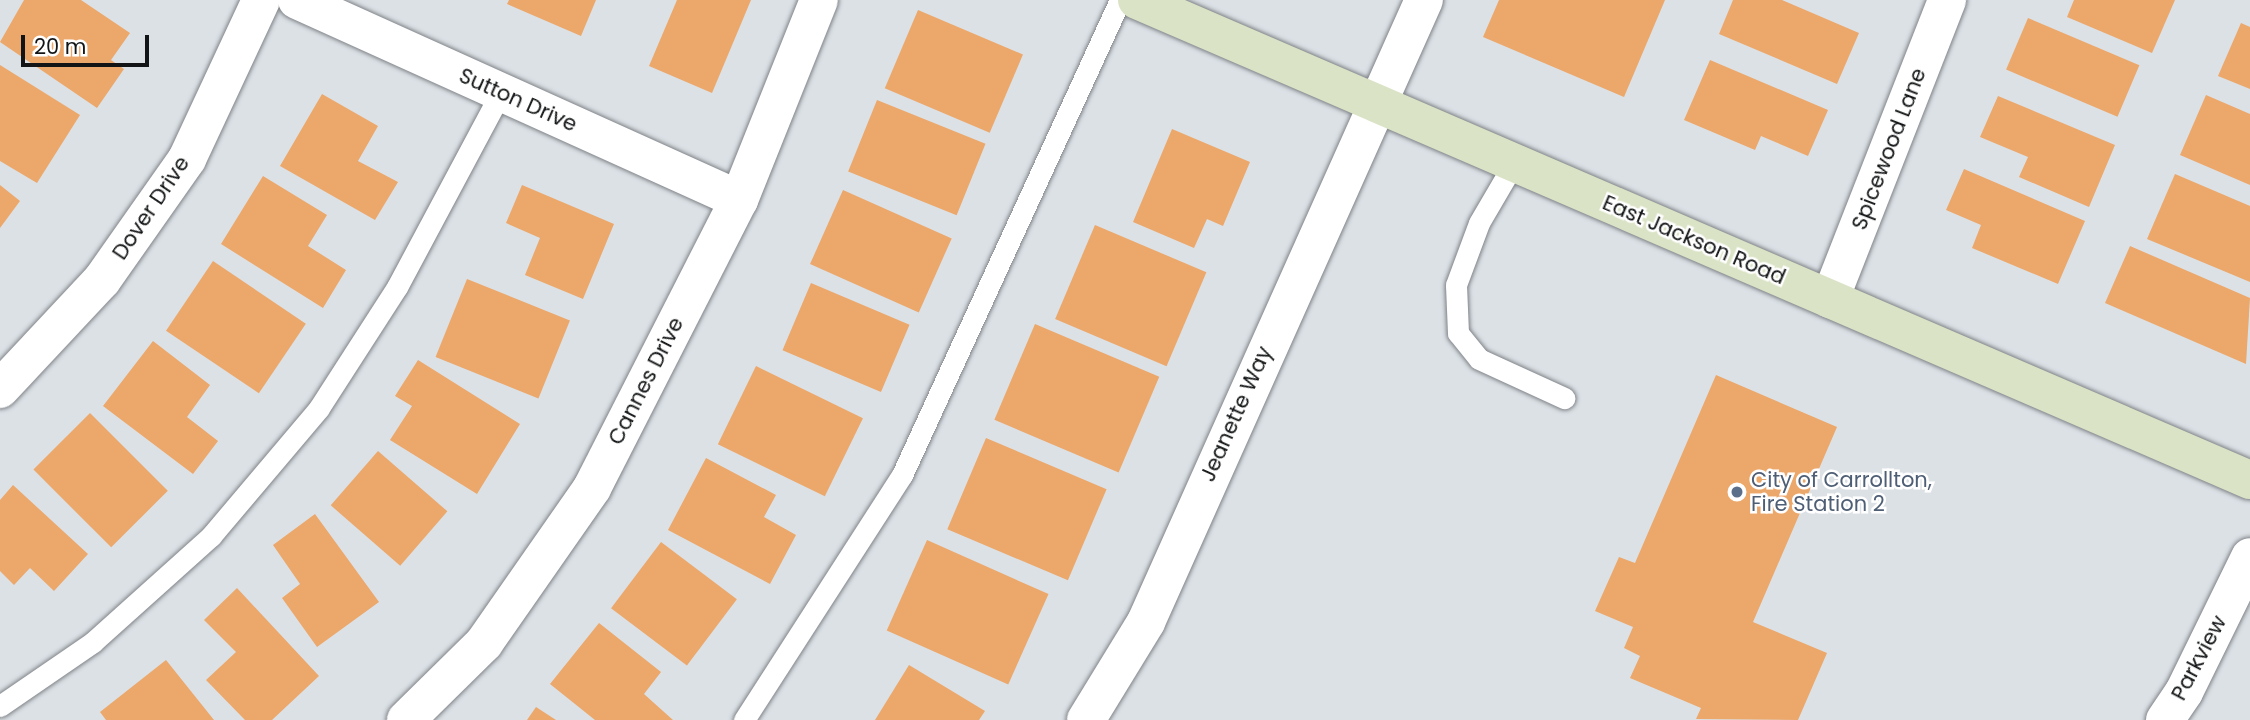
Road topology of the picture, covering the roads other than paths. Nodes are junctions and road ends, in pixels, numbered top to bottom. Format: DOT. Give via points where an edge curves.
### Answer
graph roads {
  1 [pos="261,0"];
  2 [pos="297,0"];
  3 [pos="819,0"];
  4 [pos="1120,0"];
  5 [pos="1137,0"];
  6 [pos="1424,0"];
  7 [pos="1947,0"];
  8 [pos="501,92"];
  9 [pos="1380,104"];
  10 [pos="1514,163"];
  11 [pos="739,200"];
  12 [pos="1830,299"];
  13 [pos="0,389"];
  14 [pos="1564,398"];
  15 [pos="2250,481"];
  16 [pos="2250,557"];
  17 [pos="0,706"];
  18 [pos="406,720"];
  19 [pos="744,720"];
  20 [pos="1086,720"];
  21 [pos="2165,720"];
  1 -- 13 [label="street, Dover Drive" via="187,159 102,280"];
  2 -- 8 [label="street, Sutton Drive"];
  3 -- 11 [label="street, Cannes Drive"];
  4 -- 19 [label="lane" via="902,475"];
  5 -- 9 [label="street, East Jackson Road"];
  6 -- 9 [label="street, Jeanette Way"];
  7 -- 12 [label="street, Spicewood Lane"];
  8 -- 11 [label="street, Sutton Drive"];
  8 -- 17 [label="lane" via="397,286 318,408 211,536 93,642"];
  9 -- 10 [label="street, East Jackson Road"];
  9 -- 20 [label="street, Jeanette Way" via="1236,412 1146,622"];
  10 -- 12 [label="street, East Jackson Road"];
  10 -- 14 [label="lane" via="1479,223 1456,285 1458,333 1479,359"];
  11 -- 18 [label="street, Cannes Drive" via="592,488 484,643"];
  12 -- 15 [label="street, East Jackson Road"];
  16 -- 21 [label="street, Parkview" via="2185,692"];
}
